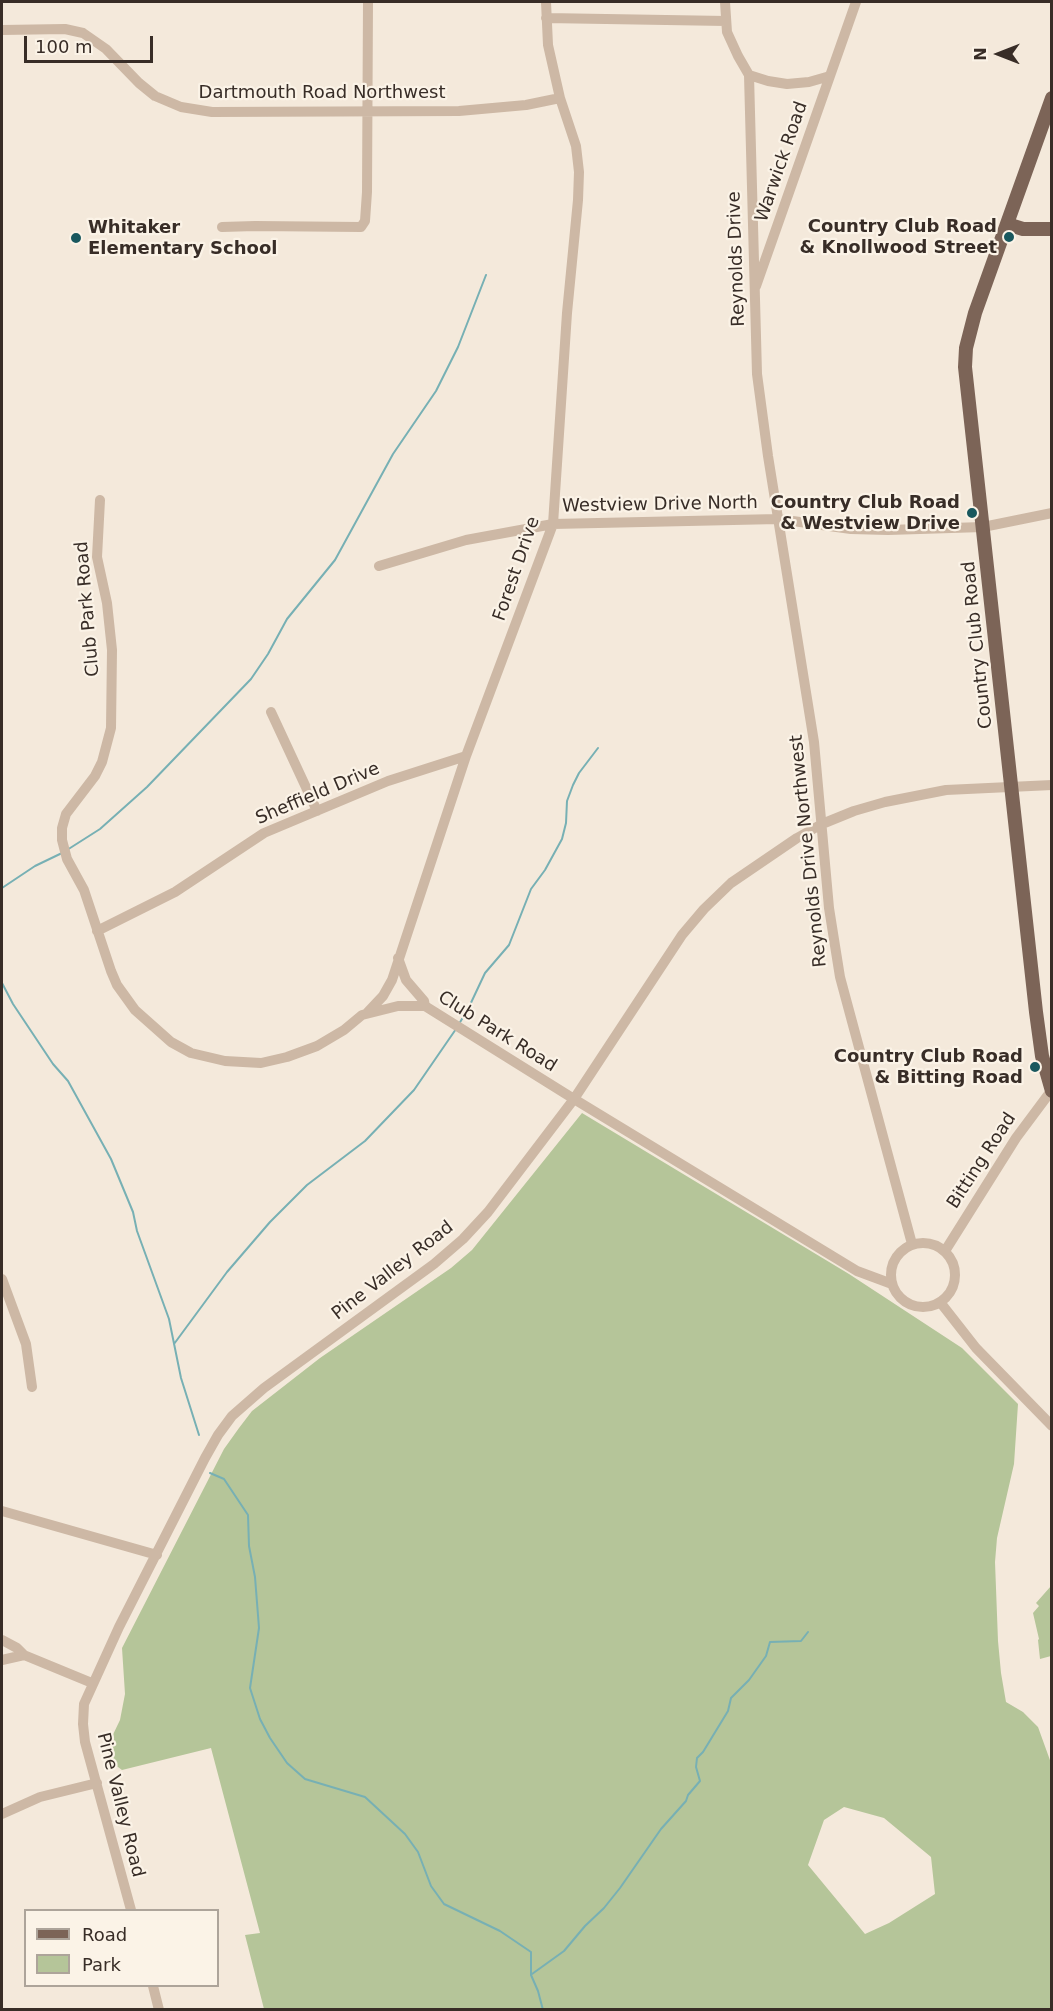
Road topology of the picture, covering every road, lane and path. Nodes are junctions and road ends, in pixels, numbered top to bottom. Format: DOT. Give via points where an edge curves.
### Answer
graph roads {
  1 [pos="368,2"];
  2 [pos="546,2"];
  3 [pos="725,2"];
  4 [pos="856,2"];
  5 [pos="546,18"];
  6 [pos="726,21"];
  7 [pos="2,30"];
  8 [pos="749,75"];
  9 [pos="830,76"];
  10 [pos="560,98"];
  11 [pos="1052,98"];
  12 [pos="368,113"];
  13 [pos="1007,225"];
  14 [pos="222,227"];
  15 [pos="1052,229"];
  16 [pos="754,292"];
  17 [pos="100,500"];
  18 [pos="1052,513"];
  19 [pos="778,519"];
  20 [pos="553,524"];
  21 [pos="982,527"];
  22 [pos="379,566"];
  23 [pos="271,712"];
  24 [pos="466,756"];
  25 [pos="1052,785"];
  26 [pos="1012,786"];
  27 [pos="317,811"];
  28 [pos="822,824"];
  29 [pos="97,931"];
  30 [pos="398,958"];
  31 [pos="425,1006"];
  32 [pos="365,1014"];
  33 [pos="1052,1091"];
  34 [pos="574,1099"];
  35 [pos="912,1244"];
  36 [pos="945,1251"];
  37 [pos="2,1279"];
  38 [pos="892,1284"];
  39 [pos="940,1302"];
  40 [pos="32,1387"];
  41 [pos="1052,1426"];
  42 [pos="2,1511"];
  43 [pos="157,1554"];
  44 [pos="2,1640"];
  45 [pos="24,1655"];
  46 [pos="2,1660"];
  47 [pos="92,1683"];
  48 [pos="97,1783"];
  49 [pos="2,1814"];
  50 [pos="130,1909"];
  51 [pos="153,1987"];
  52 [pos="159,2010"];
  1 -- 12 [label="street"];
  2 -- 5 [label="street, Forest Drive"];
  3 -- 6 [label="street, Reynolds Drive"];
  4 -- 9 [label="street, Warwick Road"];
  5 -- 6 [label="street"];
  5 -- 10 [label="street, Forest Drive"];
  6 -- 8 [label="street, Reynolds Drive" via="738,57"];
  7 -- 12 [label="street, Dartmouth Road Northwest" via="65,29 84,33 155,96 181,107 212,112"];
  8 -- 9 [label="street, Warwick Road" via="788,84"];
  8 -- 16 [label="street, Reynolds Drive"];
  9 -- 16 [label="street, Warwick Road"];
  10 -- 12 [label="street, Dartmouth Road Northwest" via="459,111"];
  10 -- 20 [label="street, Forest Drive" via="576,146 579,172"];
  11 -- 13 [label="main road, Country Club Road"];
  12 -- 14 [label="street" via="367,192 361,227"];
  13 -- 15 [label="main road"];
  13 -- 21 [label="main road, Country Club Road" via="966,348 966,389"];
  16 -- 19 [label="street, Reynolds Drive" via="757,374"];
  17 -- 29 [label="street, Club Park Road" via="98,557 112,650 111,728 102,762 66,814 62,828 64,852 84,890"];
  18 -- 21 [label="street, Westview Drive North"];
  19 -- 20 [label="street, Westview Drive North"];
  19 -- 21 [label="street, Westview Drive North" via="861,529"];
  19 -- 28 [label="street, Reynolds Drive Northwest" via="811,719"];
  20 -- 22 [label="street, Westview Drive North" via="466,540"];
  20 -- 24 [label="street, Forest Drive"];
  21 -- 26 [label="main road, Country Club Road"];
  23 -- 27 [label="street"];
  24 -- 27 [label="street, Sheffield Drive" via="388,781"];
  24 -- 30 [label="street, Forest Drive"];
  25 -- 26 [label="street, Pine Valley Road"];
  26 -- 28 [label="street, Pine Valley Road" via="916,795"];
  26 -- 33 [label="main road, Country Club Road" via="1042,1056"];
  27 -- 29 [label="street, Sheffield Drive" via="264,833 175,892"];
  28 -- 34 [label="street, Pine Valley Road" via="732,883 704,909 682,935"];
  28 -- 35 [label="street, Reynolds Drive Northwest" via="840,976"];
  29 -- 32 [label="street, Club Park Road" via="111,971 128,1001 171,1042 191,1053 225,1062 268,1062 331,1039"];
  30 -- 31 [label="street" via="406,980"];
  30 -- 32 [label="street, Forest Drive" via="389,987"];
  31 -- 32 [label="street, Club Park Road" via="398,1005"];
  31 -- 34 [label="street, Club Park Road"];
  33 -- 36 [label="street, Bitting Road" via="1016,1138"];
  34 -- 38 [label="street, Club Park Road" via="857,1270"];
  34 -- 43 [label="street, Pine Valley Road" via="464,1239 232,1416 205,1458"];
  35 -- 36 [label="street" via="929,1243"];
  35 -- 38 [label="street" via="896,1256 890,1274"];
  36 -- 39 [label="street" via="952,1259 955,1281"];
  37 -- 40 [label="street" via="26,1344"];
  38 -- 39 [label="street" via="896,1294 914,1306"];
  39 -- 41 [label="street" via="976,1348"];
  42 -- 43 [label="street"];
  43 -- 47 [label="street, Pine Valley Road"];
  44 -- 45 [label="street"];
  45 -- 46 [label="street"];
  45 -- 47 [label="street"];
  47 -- 48 [label="street, Pine Valley Road" via="84,1704 83,1724"];
  48 -- 49 [label="street" via="40,1797"];
  48 -- 50 [label="street, Pine Valley Road"];
  51 -- 52 [label="street"];
}
